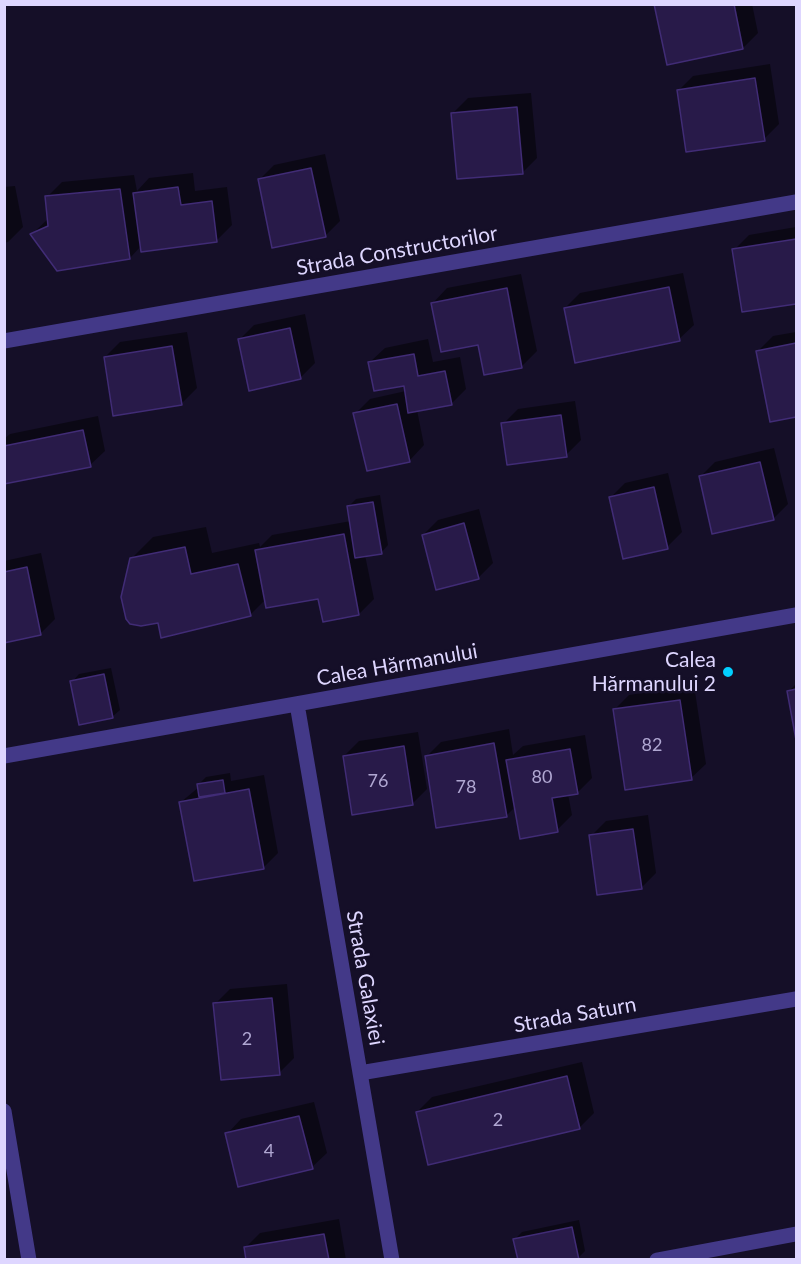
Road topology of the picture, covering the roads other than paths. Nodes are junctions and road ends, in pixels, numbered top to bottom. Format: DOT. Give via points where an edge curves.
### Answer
graph roads {
  1 [pos="796,202"];
  2 [pos="4,341"];
  3 [pos="796,615"];
  4 [pos="297,704"];
  5 [pos="4,756"];
  6 [pos="796,999"];
  7 [pos="360,1073"];
  8 [pos="4,1112"];
  9 [pos="796,1234"];
  10 [pos="29,1260"];
  11 [pos="392,1260"];
  12 [pos="657,1260"];
  1 -- 2 [label="street, Strada Constructorilor"];
  3 -- 4 [label="street, Calea Hărmanului"];
  4 -- 5 [label="street, Calea Hărmanului"];
  4 -- 7 [label="street, Strada Galaxiei"];
  6 -- 7 [label="street, Strada Saturn"];
  7 -- 11 [label="street, Strada Galaxiei"];
  8 -- 10 [label="street"];
  9 -- 12 [label="street"];
}
